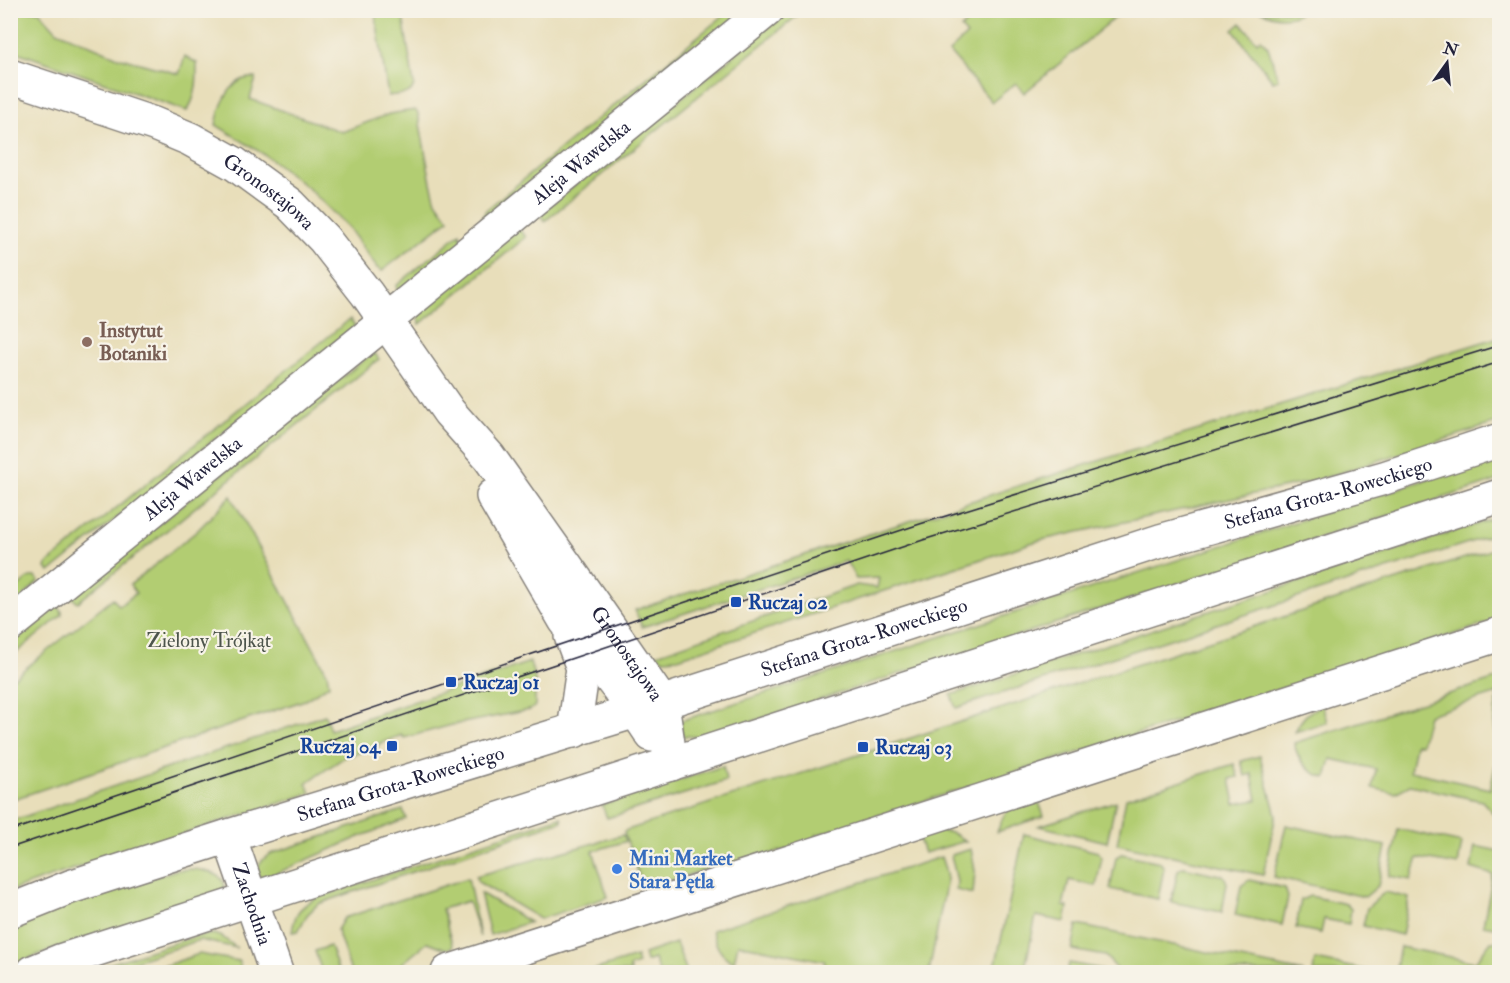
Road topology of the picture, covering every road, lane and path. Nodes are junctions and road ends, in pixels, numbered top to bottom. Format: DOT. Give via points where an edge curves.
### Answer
graph roads {
  1 [pos="766,10"];
  2 [pos="10,76"];
  3 [pos="449,412"];
  4 [pos="1500,440"];
  5 [pos="1500,496"];
  6 [pos="565,620"];
  7 [pos="10,625"];
  8 [pos="1500,634"];
  9 [pos="649,707"];
  10 [pos="574,731"];
  11 [pos="671,764"];
  12 [pos="229,836"];
  13 [pos="252,899"];
  14 [pos="10,911"];
  15 [pos="33,972"];
  16 [pos="276,972"];
  17 [pos="448,972"];
  1 -- 7 [label="street, Aleja Wawelska"];
  2 -- 3 [label="street, Gronostajowa" via="190,139 235,164 290,204 324,239 367,294"];
  3 -- 6 [label="street, Gronostajowa" via="464,446"];
  3 -- 9 [label="street, Gronostajowa" via="489,457"];
  4 -- 9 [label="street, Stefana Grota-Roweckiego" via="1384,478 1160,541"];
  5 -- 11 [label="street"];
  6 -- 9 [label="street, Gronostajowa"];
  6 -- 10 [label="street, Gronostajowa" via="583,668"];
  8 -- 17 [label="street"];
  9 -- 10 [label="street, Stefana Grota-Roweckiego"];
  9 -- 11 [label="street, Gronostajowa"];
  10 -- 12 [label="street, Stefana Grota-Roweckiego"];
  11 -- 13 [label="street"];
  12 -- 13 [label="street, Zachodnia"];
  12 -- 14 [label="street, Stefana Grota-Roweckiego" via="70,887"];
  13 -- 15 [label="street"];
  13 -- 16 [label="street, Zachodnia"];
}
